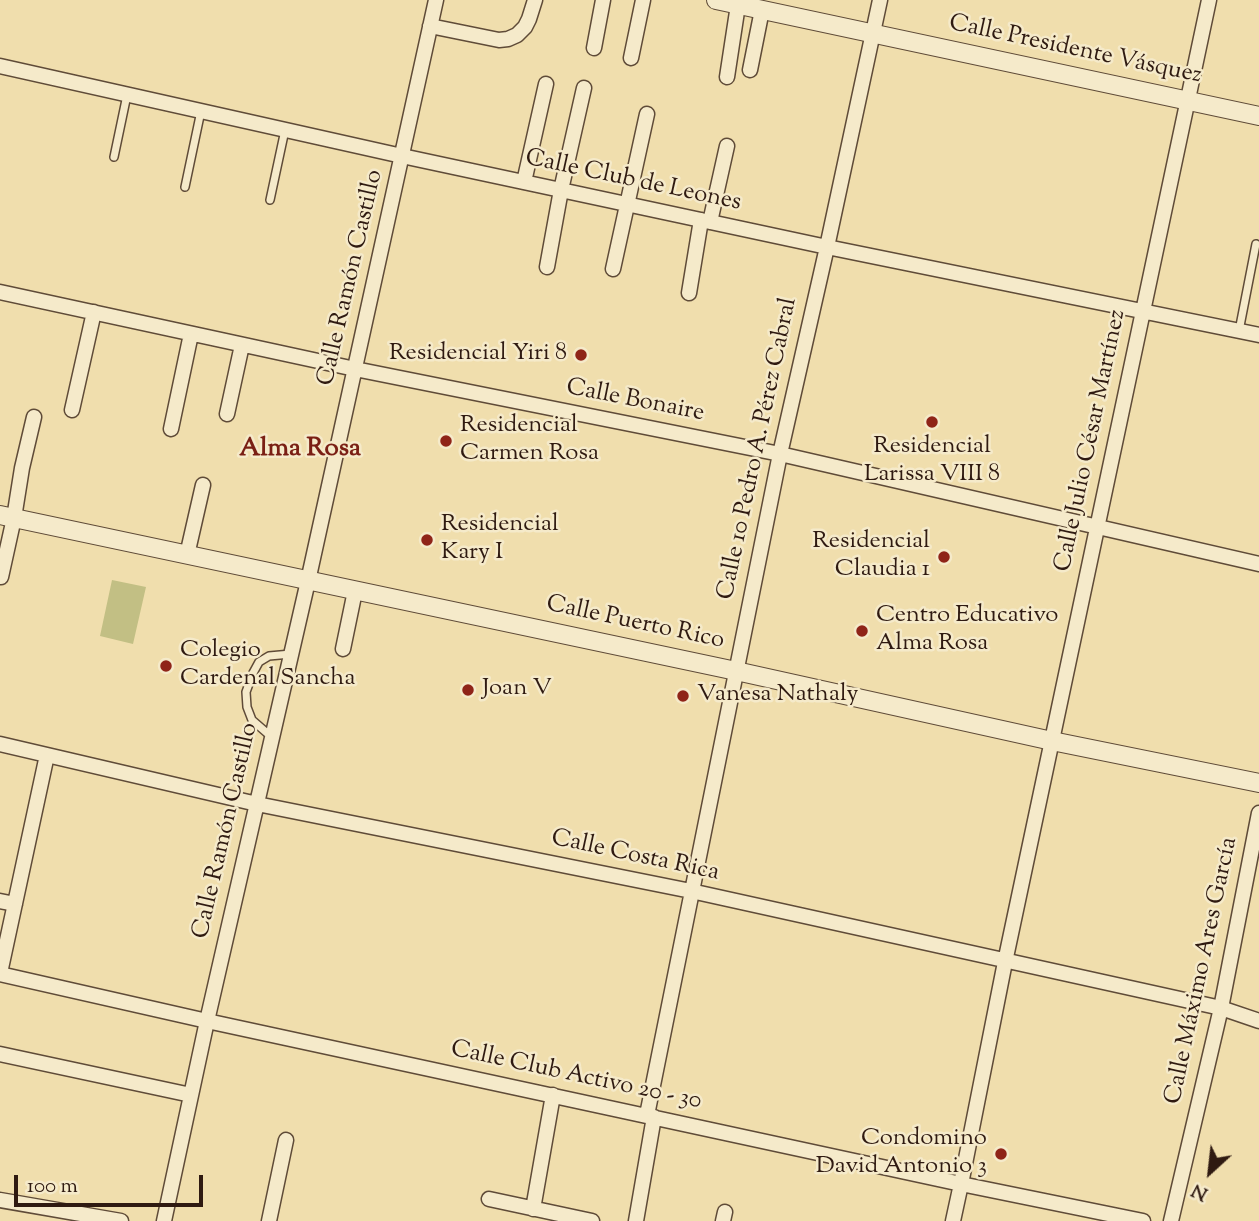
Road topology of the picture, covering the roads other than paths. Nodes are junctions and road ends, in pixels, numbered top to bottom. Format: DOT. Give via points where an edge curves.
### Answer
graph roads {
  1 [pos="436,0"];
  2 [pos="535,0"];
  3 [pos="603,0"];
  4 [pos="643,0"];
  5 [pos="716,0"];
  6 [pos="880,0"];
  7 [pos="1209,0"];
  8 [pos="738,5"];
  9 [pos="762,10"];
  10 [pos="430,26"];
  11 [pos="873,33"];
  12 [pos="594,48"];
  13 [pos="631,58"];
  14 [pos="0,66"];
  15 [pos="750,70"];
  16 [pos="727,78"];
  17 [pos="546,84"];
  18 [pos="584,88"];
  19 [pos="127,95"];
  20 [pos="1186,100"];
  21 [pos="201,111"];
  22 [pos="647,114"];
  23 [pos="1259,116"];
  24 [pos="285,130"];
  25 [pos="727,146"];
  26 [pos="402,156"];
  27 [pos="114,158"];
  28 [pos="524,182"];
  29 [pos="185,187"];
  30 [pos="561,190"];
  31 [pos="270,200"];
  32 [pos="627,204"];
  33 [pos="706,221"];
  34 [pos="1256,244"];
  35 [pos="827,247"];
  36 [pos="547,267"];
  37 [pos="613,269"];
  38 [pos="0,292"];
  39 [pos="689,293"];
  40 [pos="94,312"];
  41 [pos="1144,312"];
  42 [pos="1239,331"];
  43 [pos="191,334"];
  44 [pos="1259,335"];
  45 [pos="242,345"];
  46 [pos="355,369"];
  47 [pos="72,410"];
  48 [pos="227,414"];
  49 [pos="34,417"];
  50 [pos="171,429"];
  51 [pos="780,454"];
  52 [pos="203,485"];
  53 [pos="7,517"];
  54 [pos="1097,527"];
  55 [pos="187,555"];
  56 [pos="1259,564"];
  57 [pos="1,577"];
  58 [pos="308,581"];
  59 [pos="355,591"];
  60 [pos="343,649"];
  61 [pos="291,654"];
  62 [pos="736,671"];
  63 [pos="273,734"];
  64 [pos="1052,741"];
  65 [pos="0,744"];
  66 [pos="47,755"];
  67 [pos="1259,783"];
  68 [pos="257,804"];
  69 [pos="1259,813"];
  70 [pos="691,891"];
  71 [pos="0,901"];
  72 [pos="15,904"];
  73 [pos="1005,962"];
  74 [pos="0,974"];
  75 [pos="1221,1008"];
  76 [pos="207,1021"];
  77 [pos="1259,1021"];
  78 [pos="0,1054"];
  79 [pos="191,1095"];
  80 [pos="553,1095"];
  81 [pos="651,1116"];
  82 [pos="286,1140"];
  83 [pos="961,1184"];
  84 [pos="489,1199"];
  85 [pos="0,1200"];
  86 [pos="533,1209"];
  87 [pos="121,1221"];
  88 [pos="164,1221"];
  89 [pos="269,1221"];
  90 [pos="592,1221"];
  91 [pos="636,1221"];
  92 [pos="953,1221"];
  93 [pos="1143,1221"];
  94 [pos="1171,1221"];
  1 -- 10 [label="street, Calle Ramón Castillo"];
  2 -- 10 [label="street" via="525,27 508,39"];
  3 -- 12 [label="street"];
  4 -- 13 [label="street"];
  5 -- 8 [label="street, Calle Presidente Vásquez"];
  6 -- 11 [label="street, Calle 10 Pedro A. Pérez Cabral"];
  7 -- 20 [label="street, Calle Julio César Martínez"];
  8 -- 9 [label="street, Calle Presidente Vásquez"];
  8 -- 16 [label="street"];
  9 -- 11 [label="street, Calle Presidente Vásquez"];
  9 -- 15 [label="street"];
  10 -- 26 [label="street, Calle Ramón Castillo"];
  11 -- 20 [label="street, Calle Presidente Vásquez"];
  11 -- 35 [label="street, Calle 10 Pedro A. Pérez Cabral"];
  14 -- 19 [label="street, Calle Club de Leones"];
  17 -- 28 [label="street"];
  18 -- 30 [label="street"];
  19 -- 21 [label="street, Calle Club de Leones"];
  19 -- 27 [label="lane"];
  20 -- 23 [label="street, Calle Presidente Vásquez"];
  20 -- 41 [label="street, Calle Julio César Martínez"];
  21 -- 24 [label="street, Calle Club de Leones"];
  21 -- 29 [label="lane"];
  22 -- 32 [label="street"];
  24 -- 26 [label="street, Calle Club de Leones"];
  24 -- 31 [label="lane"];
  25 -- 33 [label="street"];
  26 -- 28 [label="street, Calle Club de Leones"];
  26 -- 46 [label="street, Calle Ramón Castillo"];
  28 -- 30 [label="street, Calle Club de Leones"];
  30 -- 32 [label="street, Calle Club de Leones"];
  30 -- 36 [label="street"];
  32 -- 33 [label="street, Calle Club de Leones"];
  32 -- 37 [label="street"];
  33 -- 35 [label="street, Calle Club de Leones"];
  33 -- 39 [label="street"];
  34 -- 42 [label="lane"];
  35 -- 41 [label="street, Calle Club de Leones"];
  35 -- 51 [label="street, Calle 10 Pedro A. Pérez Cabral"];
  38 -- 40 [label="street, Calle Bonaire"];
  40 -- 43 [label="street, Calle Bonaire"];
  40 -- 47 [label="street"];
  41 -- 42 [label="street, Calle Club de Leones"];
  41 -- 54 [label="street, Calle Julio César Martínez"];
  42 -- 44 [label="street, Calle Club de Leones"];
  43 -- 45 [label="street, Calle Bonaire"];
  43 -- 50 [label="street"];
  45 -- 46 [label="street, Calle Bonaire"];
  45 -- 48 [label="street"];
  46 -- 51 [label="street, Calle Bonaire"];
  46 -- 58 [label="street, Calle Ramón Castillo"];
  49 -- 53 [label="street"];
  51 -- 54 [label="street, Calle Bonaire"];
  51 -- 62 [label="street, Calle 10 Pedro A. Pérez Cabral"];
  52 -- 55 [label="street"];
  53 -- 55 [label="street, Calle Puerto Rico"];
  53 -- 57 [label="street"];
  54 -- 56 [label="street, Calle Bonaire"];
  54 -- 64 [label="street, Calle Julio César Martínez"];
  55 -- 58 [label="street, Calle Puerto Rico"];
  58 -- 59 [label="street, Calle Puerto Rico"];
  58 -- 61 [label="street, Calle Ramón Castillo"];
  59 -- 60 [label="street"];
  59 -- 62 [label="street, Calle Puerto Rico"];
  61 -- 63 [label="street, Calle Ramón Castillo"];
  61 -- 63 [label="lane" via="269,656 260,662 246,692 252,720"];
  62 -- 64 [label="street, Calle Puerto Rico"];
  62 -- 70 [label="street, Calle 10 Pedro A. Pérez Cabral"];
  63 -- 68 [label="street, Calle Ramón Castillo"];
  64 -- 67 [label="street, Calle Puerto Rico"];
  64 -- 73 [label="street, Calle Julio César Martínez"];
  65 -- 66 [label="street, Calle Costa Rica"];
  66 -- 68 [label="street, Calle Costa Rica"];
  66 -- 72 [label="street"];
  68 -- 70 [label="street, Calle Costa Rica"];
  68 -- 76 [label="street, Calle Ramón Castillo"];
  69 -- 75 [label="street, Calle Máximo Ares García"];
  70 -- 73 [label="street, Calle Costa Rica"];
  70 -- 81 [label="street, Calle 10 Pedro A. Pérez Cabral"];
  71 -- 72 [label="street"];
  72 -- 74 [label="street"];
  73 -- 75 [label="street, Calle Costa Rica"];
  73 -- 83 [label="street, Calle Julio César Martínez"];
  74 -- 76 [label="street, Calle Club Activo 20 - 30"];
  75 -- 77 [label="street, Calle Costa Rica"];
  75 -- 94 [label="street, Calle Máximo Ares García"];
  76 -- 79 [label="street, Calle Ramón Castillo"];
  76 -- 80 [label="street, Calle Club Activo 20 - 30"];
  78 -- 79 [label="street"];
  79 -- 88 [label="street, Calle Ramón Castillo"];
  80 -- 81 [label="street, Calle Club Activo 20 - 30"];
  80 -- 86 [label="street"];
  81 -- 83 [label="street, Calle Club Activo 20 - 30"];
  81 -- 91 [label="street, Calle 10 Pedro A. Pérez Cabral"];
  82 -- 89 [label="street"];
  83 -- 92 [label="street, Calle Julio César Martínez"];
  83 -- 93 [label="street, Calle Club Activo 20 - 30"];
  84 -- 86 [label="street"];
  85 -- 87 [label="street"];
  86 -- 90 [label="street"];
}
